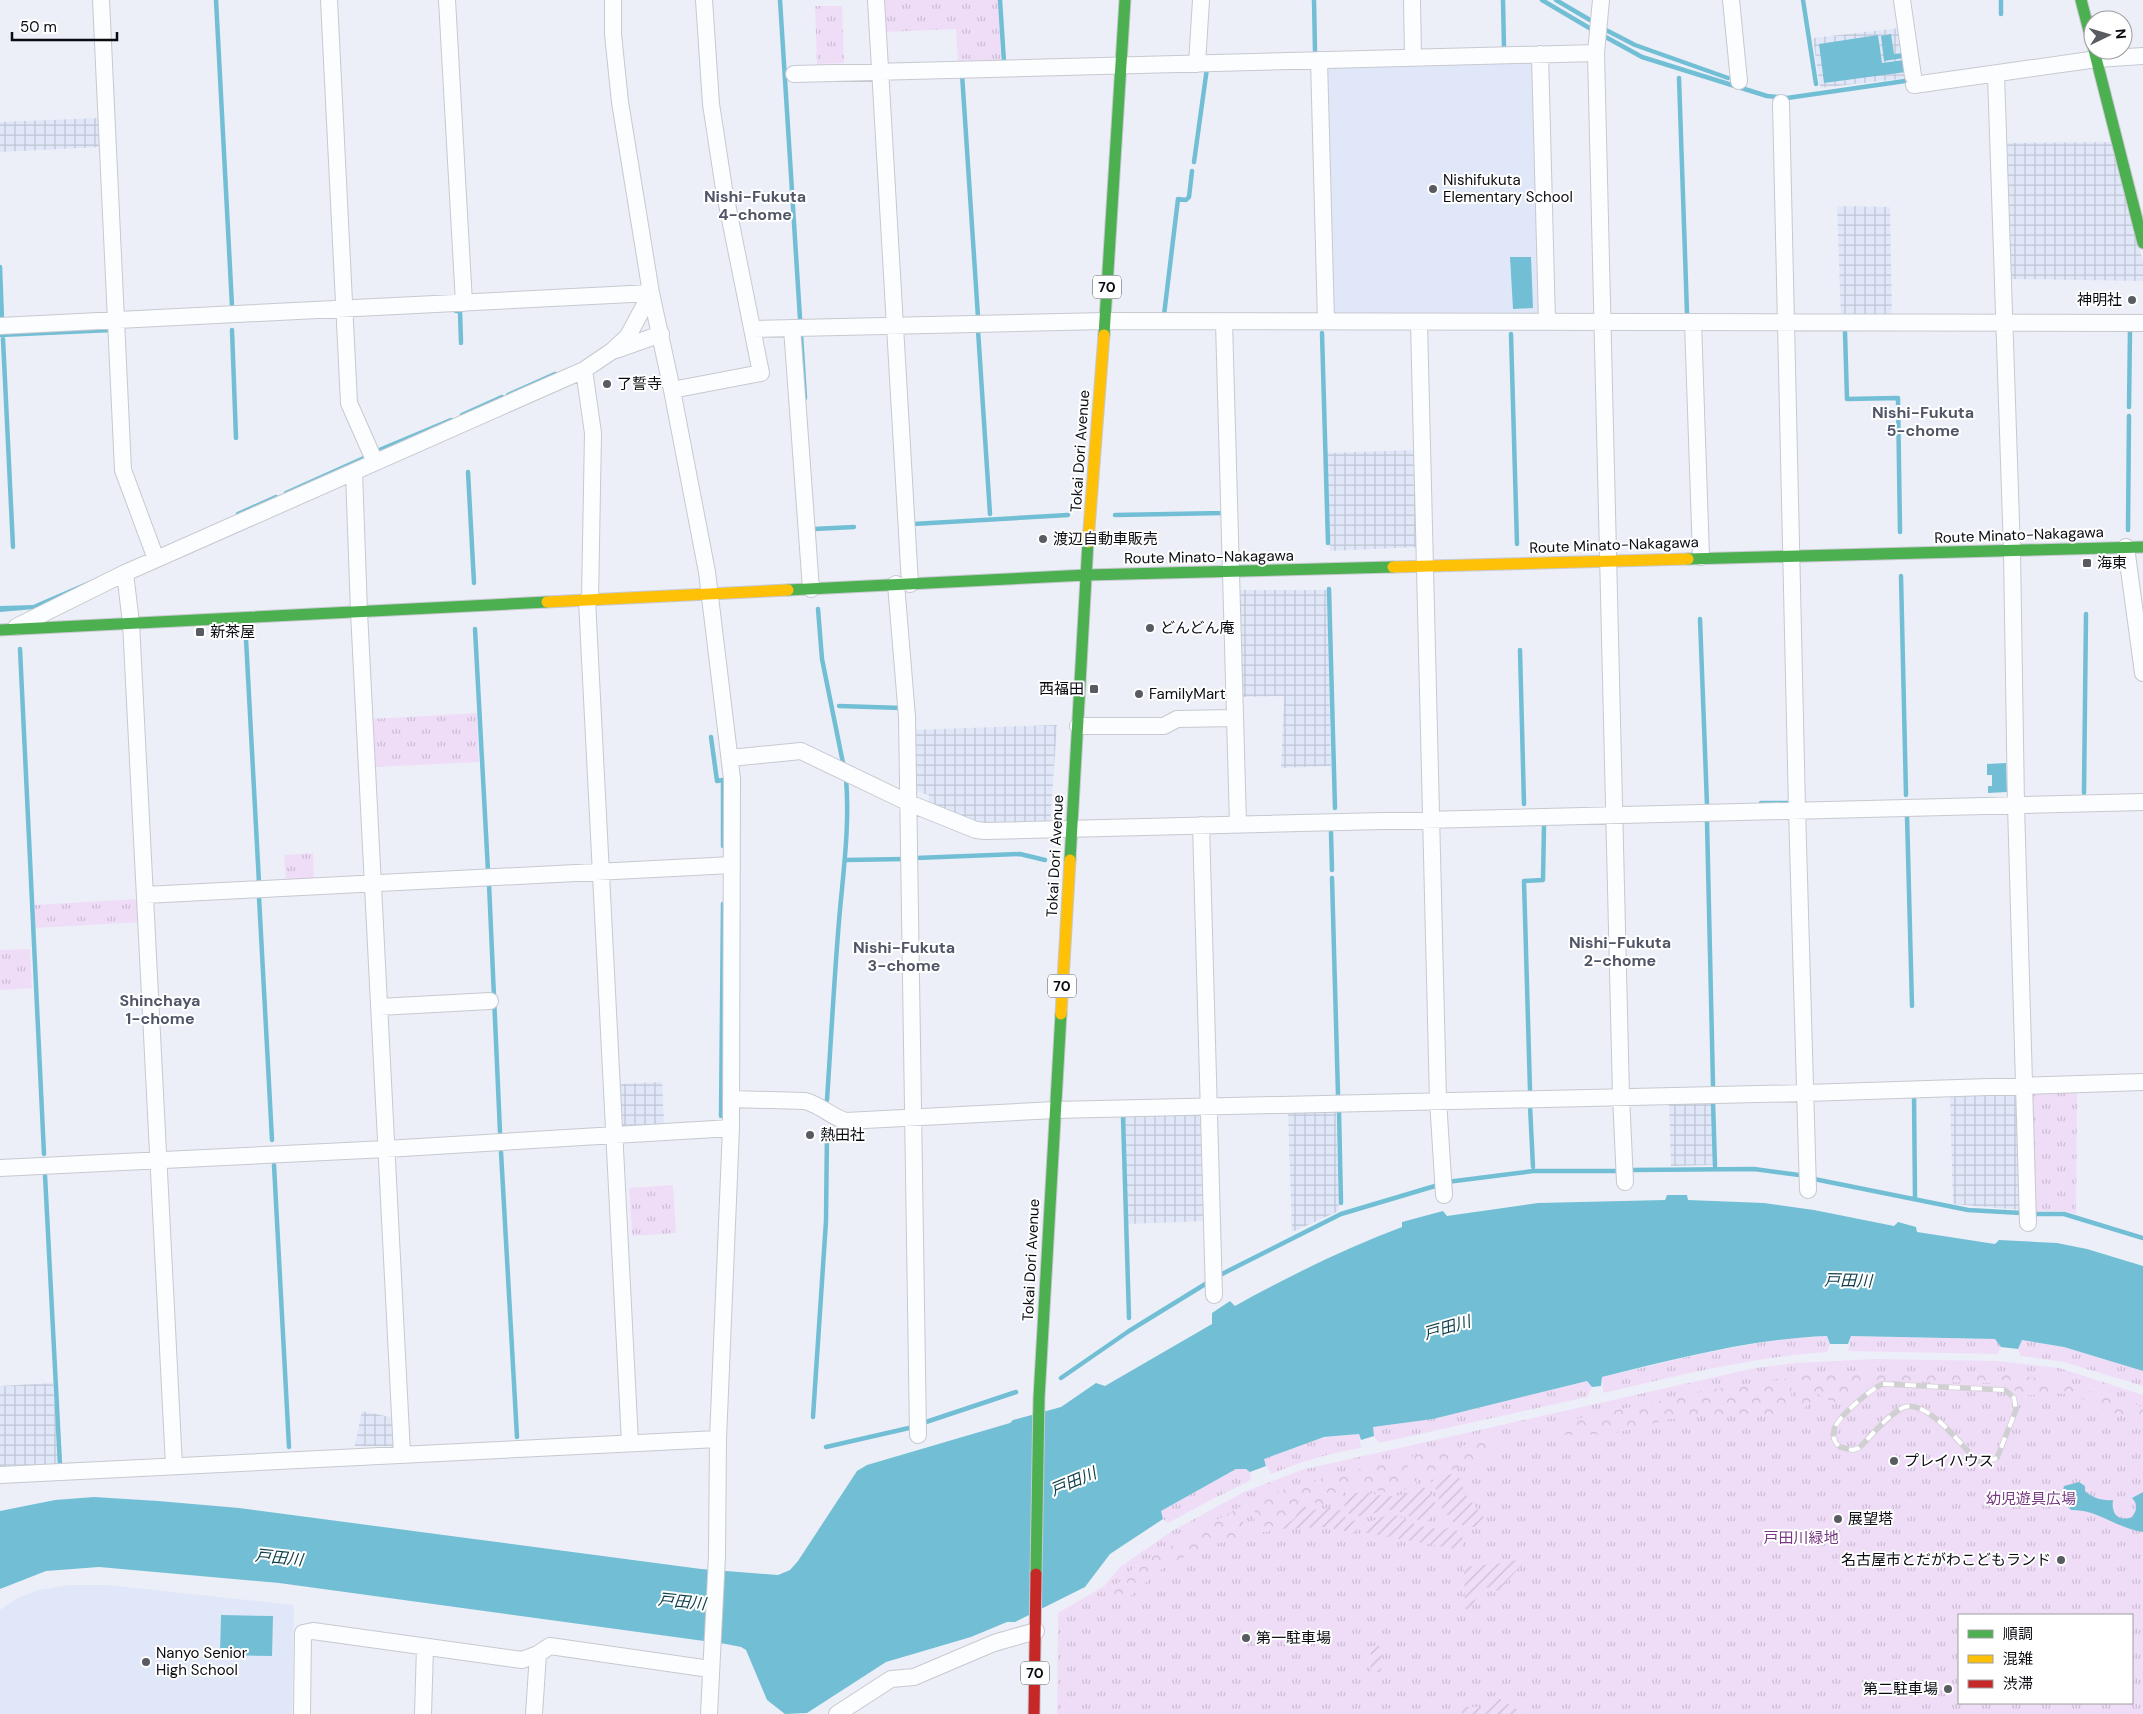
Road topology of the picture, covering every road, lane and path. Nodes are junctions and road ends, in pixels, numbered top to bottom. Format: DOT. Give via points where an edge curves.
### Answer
graph roads {
  1 [pos="101,0"];
  2 [pos="329,0"];
  3 [pos="447,0"];
  4 [pos="614,0"];
  5 [pos="704,0"];
  6 [pos="876,0"];
  7 [pos="1125,0"];
  8 [pos="1201,0"];
  9 [pos="1412,0"];
  10 [pos="1601,0"];
  11 [pos="1731,0"];
  12 [pos="1902,0"];
  13 [pos="1596,53"];
  14 [pos="1540,54"];
  15 [pos="2083,55"];
  16 [pos="1413,57"];
  17 [pos="1319,60"];
  18 [pos="2097,60"];
  19 [pos="1197,64"];
  20 [pos="1120,66"];
  21 [pos="880,70"];
  22 [pos="794,74"];
  23 [pos="1996,74"];
  24 [pos="1739,81"];
  25 [pos="1781,103"];
  26 [pos="2143,242"];
  27 [pos="651,293"];
  28 [pos="464,303"];
  29 [pos="344,309"];
  30 [pos="117,320"];
  31 [pos="1104,321"];
  32 [pos="1326,321"];
  33 [pos="1601,321"];
  34 [pos="1224,322"];
  35 [pos="1547,322"];
  36 [pos="1693,322"];
  37 [pos="1785,322"];
  38 [pos="1419,323"];
  39 [pos="2004,323"];
  40 [pos="2143,323"];
  41 [pos="895,325"];
  42 [pos="0,326"];
  43 [pos="798,328"];
  44 [pos="752,329"];
  45 [pos="660,334"];
  46 [pos="612,351"];
  47 [pos="584,370"];
  48 [pos="672,390"];
  49 [pos="375,462"];
  50 [pos="354,472"];
  51 [pos="2126,547"];
  52 [pos="2143,547"];
  53 [pos="2012,551"];
  54 [pos="1791,555"];
  55 [pos="1701,558"];
  56 [pos="156,560"];
  57 [pos="1609,560"];
  58 [pos="1426,565"];
  59 [pos="1232,572"];
  60 [pos="125,573"];
  61 [pos="1086,575"];
  62 [pos="903,584"];
  63 [pos="811,589"];
  64 [pos="709,594"];
  65 [pos="589,600"];
  66 [pos="359,612"];
  67 [pos="131,624"];
  68 [pos="5,630"];
  69 [pos="2143,673"];
  70 [pos="1235,718"];
  71 [pos="1078,726"];
  72 [pos="730,758"];
  73 [pos="2143,802"];
  74 [pos="909,803"];
  75 [pos="2016,805"];
  76 [pos="1797,810"];
  77 [pos="1615,815"];
  78 [pos="1431,821"];
  79 [pos="1238,824"];
  80 [pos="1201,825"];
  81 [pos="1072,829"];
  82 [pos="732,865"];
  83 [pos="601,872"];
  84 [pos="373,883"];
  85 [pos="145,895"];
  86 [pos="490,1001"];
  87 [pos="379,1007"];
  88 [pos="2143,1082"];
  89 [pos="2023,1084"];
  90 [pos="1806,1093"];
  91 [pos="1621,1096"];
  92 [pos="731,1099"];
  93 [pos="1438,1100"];
  94 [pos="1209,1107"];
  95 [pos="1055,1110"];
  96 [pos="914,1118"];
  97 [pos="731,1128"];
  98 [pos="614,1135"];
  99 [pos="386,1149"];
  100 [pos="158,1160"];
  101 [pos="0,1168"];
  102 [pos="1625,1182"];
  103 [pos="1808,1190"];
  104 [pos="1444,1195"];
  105 [pos="2028,1224"];
  106 [pos="1214,1295"];
  107 [pos="918,1434"];
  108 [pos="718,1439"];
  109 [pos="630,1443"];
  110 [pos="402,1454"];
  111 [pos="174,1466"];
  112 [pos="0,1475"];
  113 [pos="1036,1631"];
  114 [pos="425,1647"];
  115 [pos="538,1654"];
  116 [pos="710,1668"];
  117 [pos="302,1714"];
  118 [pos="423,1714"];
  119 [pos="534,1714"];
  120 [pos="709,1714"];
  121 [pos="837,1714"];
  122 [pos="1034,1714"];
  1 -- 30 [label="street"];
  2 -- 29 [label="street"];
  3 -- 28 [label="street"];
  4 -- 27 [label="street" via="613,34 620,102"];
  5 -- 44 [label="street" via="711,104"];
  6 -- 21 [label="street"];
  7 -- 20 [label="main road, Tokai Dori Avenue / 70"];
  8 -- 19 [label="street"];
  9 -- 16 [label="street"];
  10 -- 13 [label="street"];
  11 -- 24 [label="street"];
  12 -- 23 [label="street" via="1913,80"];
  13 -- 14 [label="street"];
  13 -- 33 [label="street"];
  14 -- 16 [label="street"];
  14 -- 35 [label="street"];
  15 -- 23 [label="street"];
  16 -- 17 [label="street"];
  17 -- 19 [label="street"];
  17 -- 32 [label="street"];
  18 -- 26 [label="main road"];
  19 -- 20 [label="street"];
  20 -- 21 [label="street"];
  20 -- 31 [label="main road, Tokai Dori Avenue / 70"];
  21 -- 22 [label="street"];
  21 -- 41 [label="street"];
  23 -- 39 [label="street"];
  25 -- 37 [label="street"];
  27 -- 28 [label="street"];
  27 -- 45 [label="street"];
  27 -- 46 [label="street" via="628,336"];
  28 -- 29 [label="street"];
  29 -- 30 [label="street"];
  29 -- 49 [label="street" via="349,403"];
  30 -- 42 [label="street"];
  30 -- 56 [label="street" via="123,470"];
  31 -- 34 [label="street"];
  31 -- 41 [label="street"];
  31 -- 61 [label="main road, Tokai Dori Avenue / 70"];
  32 -- 34 [label="street"];
  32 -- 38 [label="street"];
  33 -- 35 [label="street"];
  33 -- 36 [label="street"];
  33 -- 57 [label="street"];
  34 -- 59 [label="street"];
  35 -- 38 [label="street"];
  36 -- 37 [label="street"];
  36 -- 55 [label="street"];
  37 -- 39 [label="street"];
  37 -- 54 [label="street"];
  38 -- 58 [label="street"];
  39 -- 40 [label="street"];
  39 -- 53 [label="street"];
  41 -- 43 [label="street"];
  41 -- 62 [label="street"];
  43 -- 44 [label="street"];
  43 -- 63 [label="street"];
  44 -- 48 [label="street" via="761,373"];
  45 -- 46 [label="street"];
  45 -- 48 [label="street"];
  46 -- 47 [label="street"];
  47 -- 49 [label="street"];
  47 -- 65 [label="street" via="593,433"];
  48 -- 64 [label="street"];
  49 -- 50 [label="street"];
  50 -- 56 [label="street"];
  50 -- 66 [label="street"];
  51 -- 52 [label="main road, Route Minato-Nakagawa"];
  51 -- 53 [label="main road, Route Minato-Nakagawa"];
  51 -- 69 [label="street"];
  53 -- 54 [label="main road, Route Minato-Nakagawa"];
  53 -- 75 [label="street"];
  54 -- 55 [label="main road, Route Minato-Nakagawa"];
  54 -- 76 [label="street"];
  55 -- 57 [label="main road, Route Minato-Nakagawa"];
  56 -- 60 [label="street"];
  57 -- 58 [label="main road, Route Minato-Nakagawa"];
  57 -- 77 [label="street"];
  58 -- 59 [label="main road, Route Minato-Nakagawa"];
  58 -- 78 [label="street"];
  59 -- 61 [label="main road, Route Minato-Nakagawa"];
  59 -- 70 [label="street"];
  60 -- 67 [label="street"];
  60 -- 68 [label="street"];
  61 -- 62 [label="main road, Route Minato-Nakagawa"];
  61 -- 71 [label="main road, Tokai Dori Avenue / 70"];
  62 -- 63 [label="main road, Route Minato-Nakagawa"];
  62 -- 74 [label="street"];
  63 -- 64 [label="main road, Route Minato-Nakagawa"];
  64 -- 65 [label="main road, Route Minato-Nakagawa"];
  64 -- 72 [label="street"];
  65 -- 66 [label="main road, Route Minato-Nakagawa"];
  65 -- 83 [label="street"];
  66 -- 67 [label="main road, Route Minato-Nakagawa"];
  66 -- 84 [label="street"];
  67 -- 68 [label="main road, Route Minato-Nakagawa"];
  67 -- 85 [label="street"];
  70 -- 71 [label="street" via="1177,719 1164,726"];
  70 -- 79 [label="street"];
  71 -- 81 [label="main road, Tokai Dori Avenue / 70"];
  72 -- 74 [label="street" via="801,751"];
  72 -- 82 [label="street"];
  73 -- 75 [label="street"];
  74 -- 81 [label="street" via="976,830"];
  74 -- 96 [label="street"];
  75 -- 76 [label="street"];
  75 -- 89 [label="street"];
  76 -- 77 [label="street"];
  76 -- 90 [label="street"];
  77 -- 78 [label="street"];
  77 -- 91 [label="street"];
  78 -- 79 [label="street"];
  78 -- 93 [label="street"];
  79 -- 80 [label="street"];
  80 -- 81 [label="street"];
  80 -- 94 [label="street"];
  81 -- 95 [label="main road, Tokai Dori Avenue / 70"];
  82 -- 83 [label="street"];
  82 -- 92 [label="street"];
  83 -- 84 [label="street"];
  83 -- 98 [label="street"];
  84 -- 85 [label="street"];
  84 -- 87 [label="street"];
  85 -- 100 [label="street"];
  86 -- 87 [label="street"];
  87 -- 99 [label="street"];
  88 -- 89 [label="street"];
  89 -- 90 [label="street"];
  89 -- 105 [label="street"];
  90 -- 91 [label="street"];
  90 -- 103 [label="street"];
  91 -- 93 [label="street"];
  91 -- 102 [label="street"];
  92 -- 96 [label="street" via="805,1101 846,1121"];
  92 -- 97 [label="street"];
  93 -- 94 [label="street"];
  93 -- 104 [label="street"];
  94 -- 95 [label="street"];
  94 -- 106 [label="street"];
  95 -- 96 [label="street"];
  95 -- 113 [label="main road, Tokai Dori Avenue / 70" via="1039,1398"];
  96 -- 107 [label="street"];
  97 -- 98 [label="street"];
  97 -- 108 [label="street"];
  98 -- 99 [label="street"];
  98 -- 109 [label="street"];
  99 -- 100 [label="street"];
  99 -- 110 [label="street"];
  100 -- 101 [label="street"];
  100 -- 111 [label="street"];
  108 -- 109 [label="street"];
  108 -- 116 [label="street" via="717,1560"];
  109 -- 110 [label="street"];
  110 -- 111 [label="street"];
  111 -- 112 [label="street"];
  113 -- 121 [label="street" via="994,1642 914,1677 891,1679"];
  113 -- 122 [label="main road, Tokai Dori Avenue / 70"];
  114 -- 115 [label="street" via="522,1660"];
  114 -- 117 [label="street" via="313,1631 304,1633"];
  114 -- 118 [label="street"];
  115 -- 116 [label="street" via="550,1646"];
  115 -- 119 [label="street"];
  116 -- 120 [label="street"];
}
